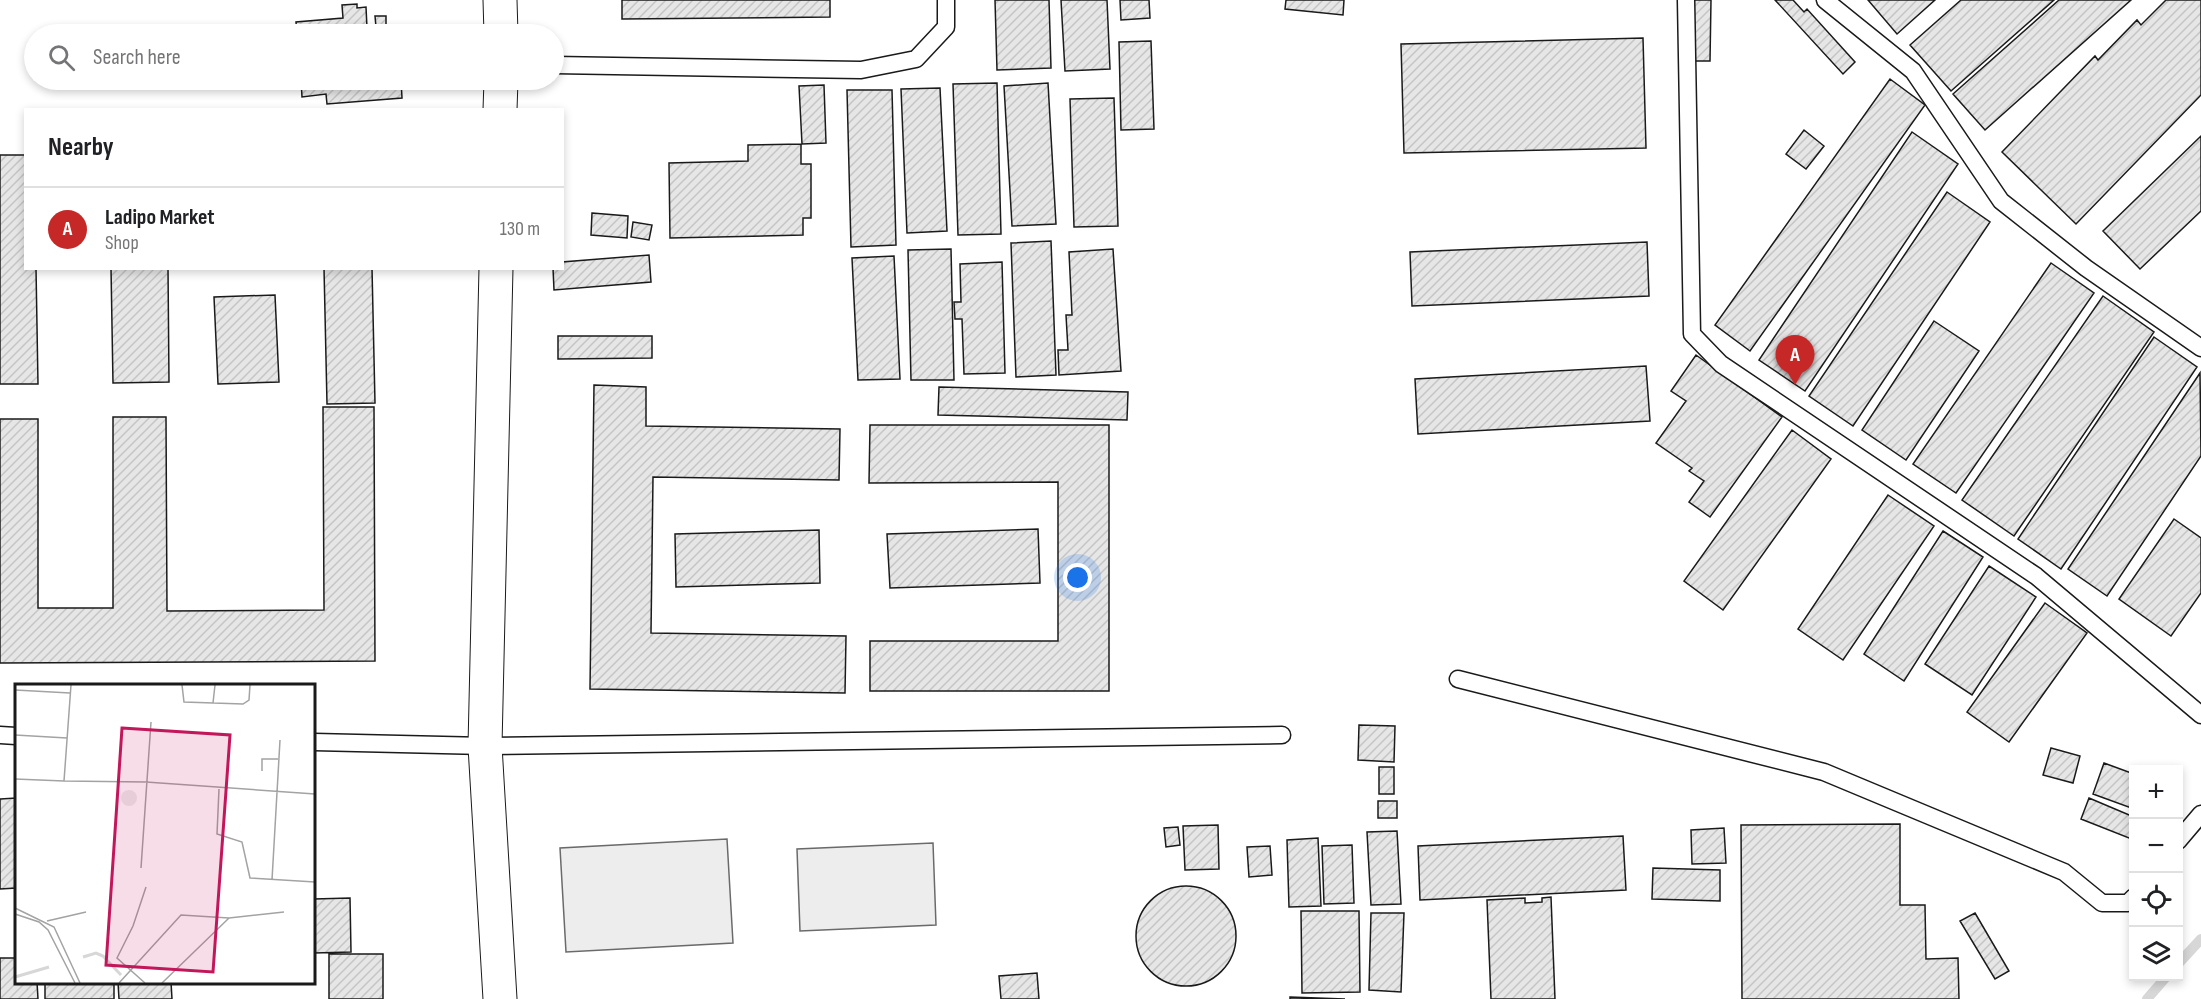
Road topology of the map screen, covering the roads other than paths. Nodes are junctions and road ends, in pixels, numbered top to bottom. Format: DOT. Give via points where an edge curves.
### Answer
graph roads {
  1 [pos="500,0"];
  2 [pos="946,0"];
  3 [pos="1686,0"];
  4 [pos="1825,0"];
  5 [pos="501,24"];
  6 [pos="564,65"];
  7 [pos="501,90"];
  8 [pos="500,108"];
  9 [pos="496,270"];
  10 [pos="2201,348"];
  11 [pos="1458,679"];
  12 [pos="2201,715"];
  13 [pos="1282,735"];
  14 [pos="315,742"];
  15 [pos="485,746"];
  16 [pos="2201,814"];
  17 [pos="2183,836"];
  18 [pos="2129,902"];
  19 [pos="500,999"];
  1 -- 5 [label="street"];
  2 -- 6 [label="lane" via="946,27 916,59 861,70"];
  3 -- 12 [label="lane" via="1692,334 1721,364 2036,576"];
  4 -- 10 [label="lane" via="1913,71 2001,201 2085,268"];
  7 -- 8 [label="street"];
  9 -- 15 [label="street"];
  11 -- 18 [label="lane" via="1824,772 2064,872 2102,903"];
  13 -- 15 [label="lane"];
  14 -- 15 [label="lane"];
  15 -- 19 [label="street"];
  16 -- 17 [label="lane"];
}
